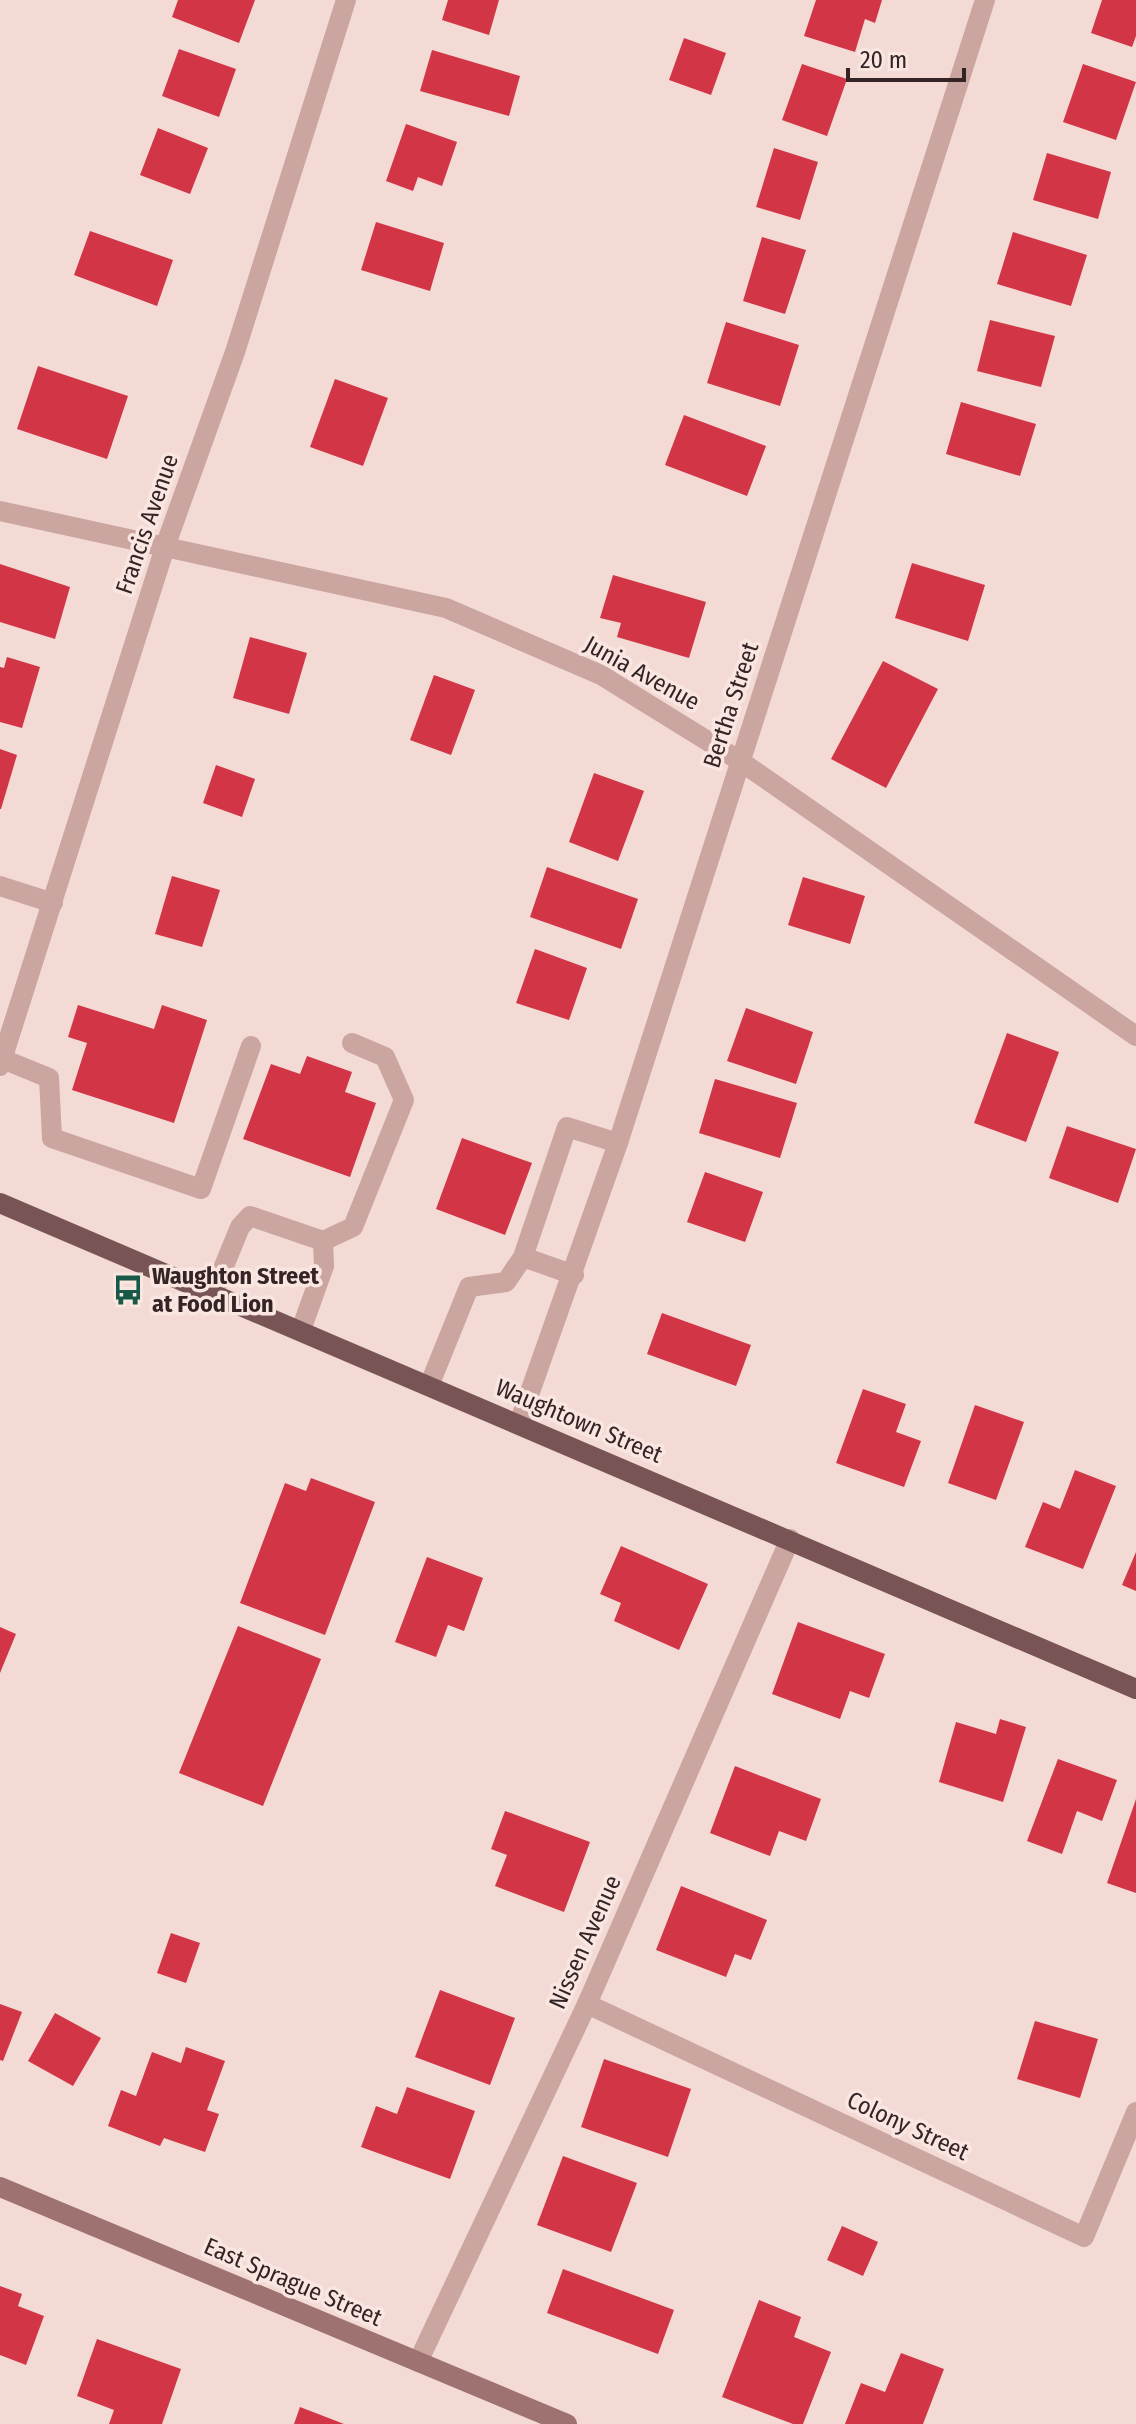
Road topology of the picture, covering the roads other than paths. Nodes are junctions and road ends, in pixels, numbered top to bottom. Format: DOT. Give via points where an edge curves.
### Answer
graph roads {
  1 [pos="346,0"];
  2 [pos="985,0"];
  3 [pos="0,511"];
  4 [pos="166,544"];
  5 [pos="740,761"];
  6 [pos="0,886"];
  7 [pos="53,903"];
  8 [pos="1136,1036"];
  9 [pos="352,1043"];
  10 [pos="251,1046"];
  11 [pos="1,1061"];
  12 [pos="618,1143"];
  13 [pos="0,1203"];
  14 [pos="323,1241"];
  15 [pos="523,1257"];
  16 [pos="574,1275"];
  17 [pos="213,1293"];
  18 [pos="301,1330"];
  19 [pos="429,1386"];
  20 [pos="519,1423"];
  21 [pos="790,1539"];
  22 [pos="1136,1689"];
  23 [pos="587,2004"];
  24 [pos="1136,2112"];
  25 [pos="0,2187"];
  26 [pos="418,2362"];
  27 [pos="567,2424"];
  1 -- 4 [label="street, Francis Avenue" via="235,352"];
  2 -- 5 [label="street, Bertha Street"];
  3 -- 4 [label="street, Junia Avenue"];
  4 -- 5 [label="street, Junia Avenue" via="446,608 601,675"];
  4 -- 7 [label="street, Francis Avenue"];
  5 -- 8 [label="street, Junia Avenue"];
  5 -- 12 [label="street, Bertha Street"];
  6 -- 7 [label="street"];
  7 -- 11 [label="street, Francis Avenue"];
  9 -- 14 [label="street" via="385,1057 404,1100 353,1227"];
  10 -- 11 [label="street" via="201,1189 52,1138 49,1078"];
  12 -- 15 [label="street" via="567,1127"];
  12 -- 16 [label="street, Bertha Street"];
  13 -- 17 [label="main road, Waughtown Street"];
  14 -- 17 [label="street" via="250,1216 240,1227"];
  14 -- 18 [label="street" via="324,1266"];
  15 -- 16 [label="street"];
  15 -- 19 [label="street" via="506,1282 469,1287"];
  16 -- 20 [label="street, Bertha Street"];
  17 -- 18 [label="main road, Waughtown Street"];
  18 -- 19 [label="main road, Waughtown Street"];
  19 -- 20 [label="main road, Waughtown Street"];
  20 -- 21 [label="main road, Waughtown Street"];
  21 -- 22 [label="main road, Waughtown Street"];
  21 -- 23 [label="street, Nissen Avenue"];
  23 -- 24 [label="street, Colony Street" via="1084,2237"];
  23 -- 26 [label="street, Nissen Avenue"];
  25 -- 26 [label="street, East Sprague Street"];
  26 -- 27 [label="street, East Sprague Street"];
}
